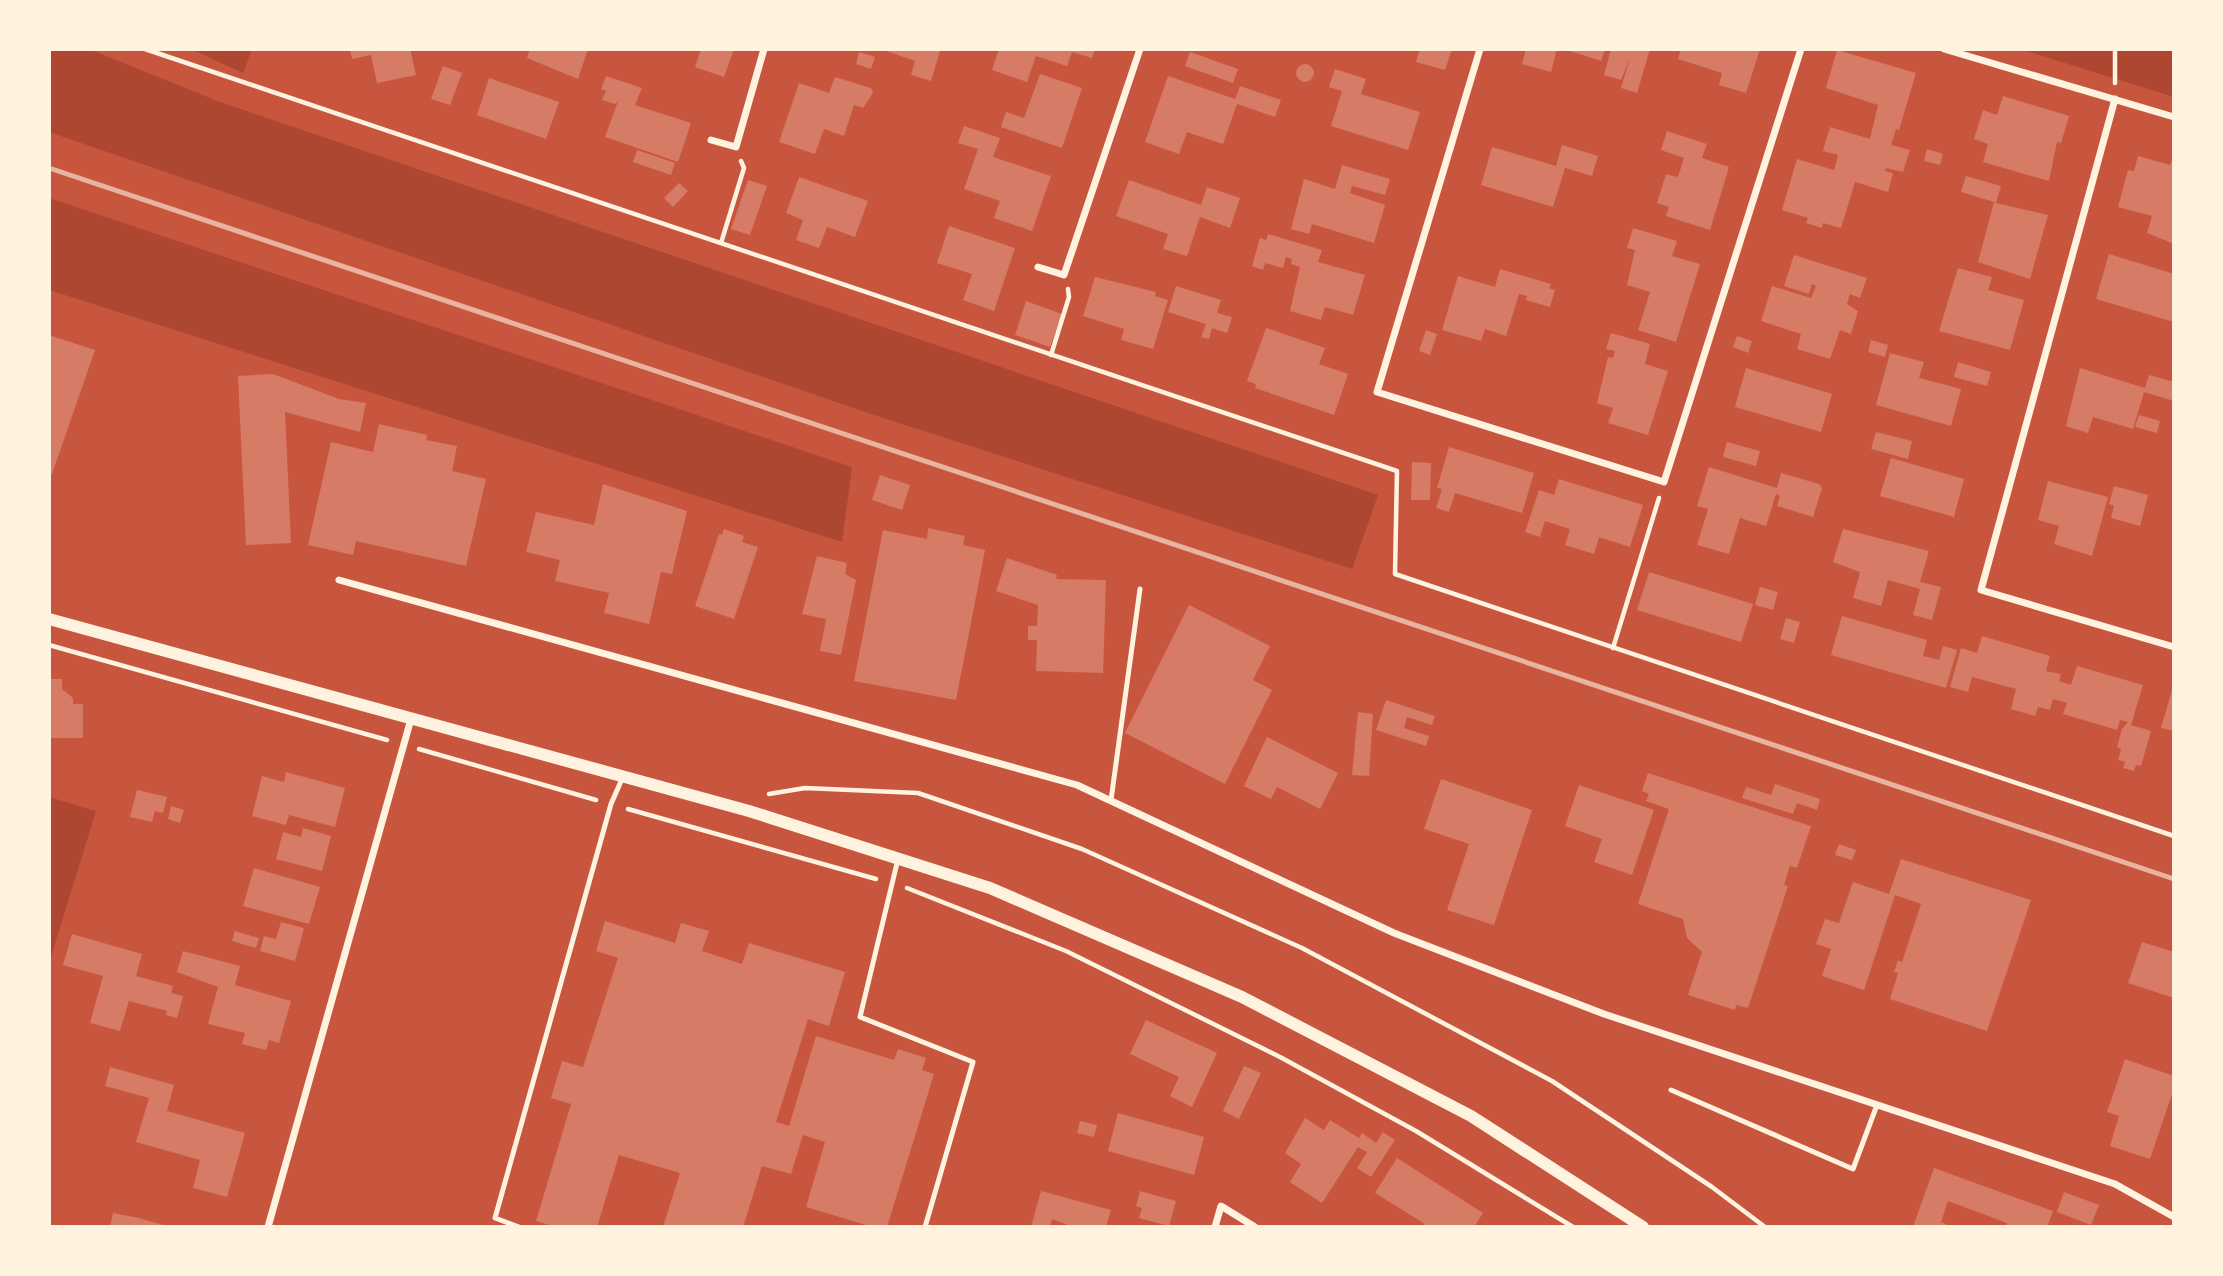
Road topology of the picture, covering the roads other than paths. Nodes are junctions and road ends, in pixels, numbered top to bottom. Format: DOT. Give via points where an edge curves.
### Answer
graph roads {
  1 [pos="764,49"];
  2 [pos="1140,49"];
  3 [pos="1480,49"];
  4 [pos="1801,49"];
  5 [pos="1944,49"];
  6 [pos="2115,99"];
  7 [pos="2174,117"];
  8 [pos="710,140"];
  9 [pos="1038,267"];
  10 [pos="340,580"];
  11 [pos="1140,589"];
  12 [pos="49,619"];
  13 [pos="2174,647"];
  14 [pos="411,719"];
  15 [pos="623,777"];
  16 [pos="1111,800"];
  17 [pos="898,859"];
  18 [pos="1671,1090"];
  19 [pos="1877,1105"];
  20 [pos="2174,1217"];
  21 [pos="268,1227"];
  22 [pos="519,1227"];
  23 [pos="925,1227"];
  24 [pos="1215,1227"];
  25 [pos="1255,1227"];
  26 [pos="1643,1227"];
  1 -- 8 [label="street" via="736,147"];
  2 -- 9 [label="street" via="1064,275"];
  3 -- 4 [label="street" via="1377,392 1664,482"];
  5 -- 6 [label="street"];
  6 -- 7 [label="street"];
  6 -- 13 [label="street" via="1981,590"];
  10 -- 16 [label="street" via="1077,785"];
  11 -- 16 [label="lane"];
  12 -- 14 [label="street"];
  14 -- 15 [label="street"];
  14 -- 21 [label="street"];
  15 -- 17 [label="street"];
  15 -- 22 [label="lane" via="611,804 495,1218"];
  16 -- 19 [label="street" via="1394,933 1604,1014"];
  17 -- 23 [label="lane" via="860,1017 973,1062"];
  17 -- 26 [label="street" via="990,888 1242,997 1471,1116"];
  18 -- 19 [label="lane" via="1853,1169"];
  19 -- 20 [label="street" via="2115,1184"];
  24 -- 25 [label="street" via="1222,1206"];
}
